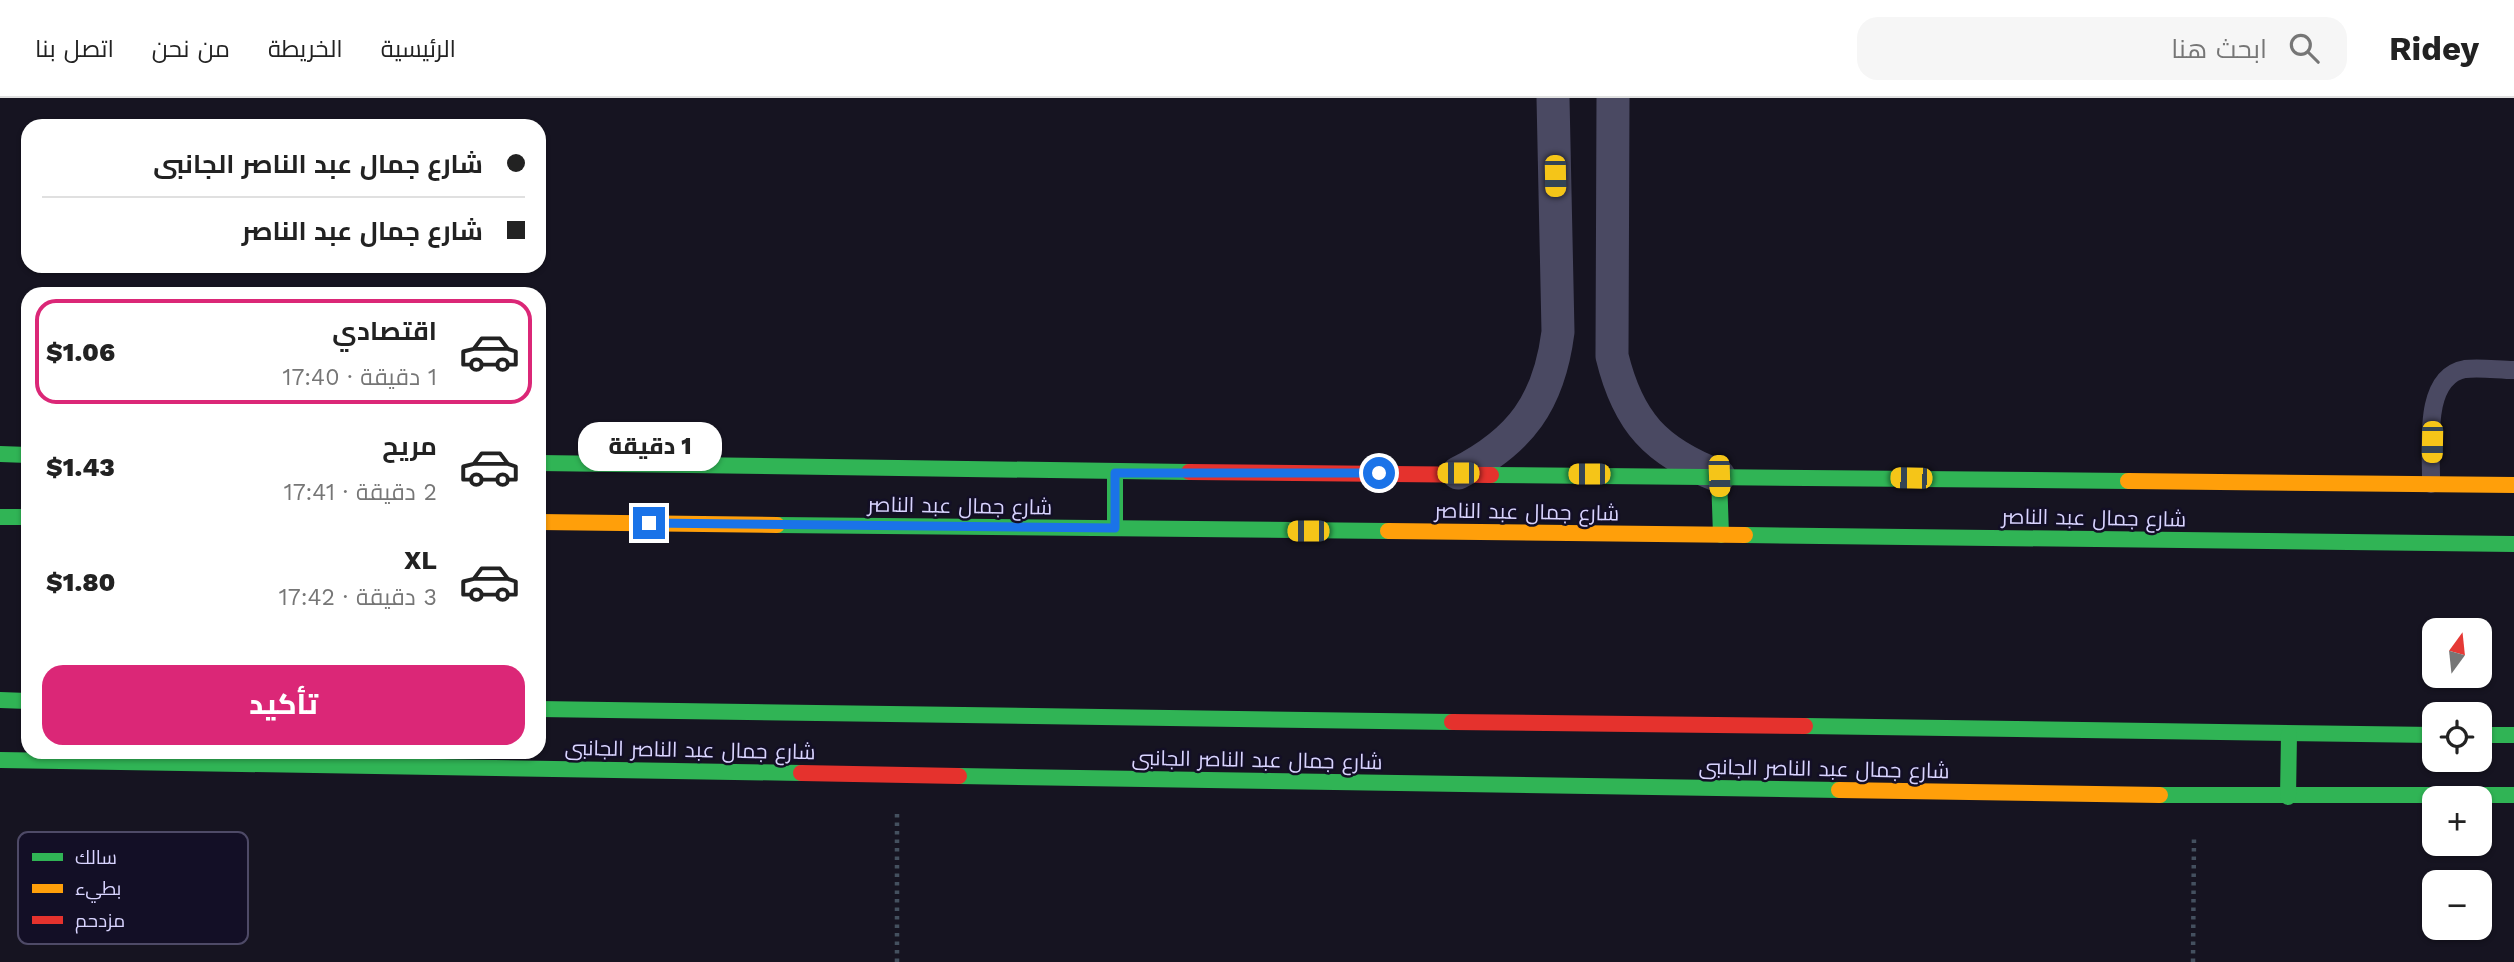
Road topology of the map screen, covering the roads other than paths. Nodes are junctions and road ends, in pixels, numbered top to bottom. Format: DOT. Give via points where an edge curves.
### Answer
graph roads {
  1 [pos="1553,98"];
  2 [pos="1613,98"];
  3 [pos="2514,370"];
  4 [pos="0,454"];
  5 [pos="21,455"];
  6 [pos="546,463"];
  7 [pos="1115,473"];
  8 [pos="1458,473"];
  9 [pos="1719,476"];
  10 [pos="2431,484"];
  11 [pos="2514,485"];
  12 [pos="0,517"];
  13 [pos="21,517"];
  14 [pos="546,522"];
  15 [pos="1115,528"];
  16 [pos="1721,535"];
  17 [pos="2514,544"];
  18 [pos="0,700"];
  19 [pos="21,701"];
  20 [pos="546,709"];
  21 [pos="2289,734"];
  22 [pos="2422,735"];
  23 [pos="2492,735"];
  24 [pos="2514,735"];
  25 [pos="0,760"];
  26 [pos="2514,796"];
  27 [pos="2288,797"];
  1 -- 8 [label="street" via="1558,332 1554,361 1541,398 1511,439 1487,459"];
  2 -- 9 [label="street" via="1612,356 1620,389 1636,419 1659,444 1687,464"];
  3 -- 10 [label="lane" via="2465,369 2440,386 2433,400"];
  4 -- 5 [label="main road"];
  6 -- 7 [label="main road"];
  7 -- 8 [label="main road"];
  7 -- 15 [label="main road"];
  8 -- 9 [label="main road"];
  9 -- 10 [label="main road"];
  9 -- 16 [label="main road"];
  10 -- 11 [label="main road"];
  12 -- 13 [label="main road"];
  14 -- 15 [label="main road, شارع جمال عبد الناصر"];
  15 -- 16 [label="main road, شارع جمال عبد الناصر"];
  16 -- 17 [label="main road, شارع جمال عبد الناصر"];
  18 -- 19 [label="main road"];
  20 -- 21 [label="main road"];
  21 -- 22 [label="main road"];
  21 -- 27 [label="main road"];
  23 -- 24 [label="main road"];
  25 -- 27 [label="main road, شارع جمال عبد الناصر الجانبى"];
  26 -- 27 [label="main road, شارع جمال عبد الناصر الجانبى"];
}
